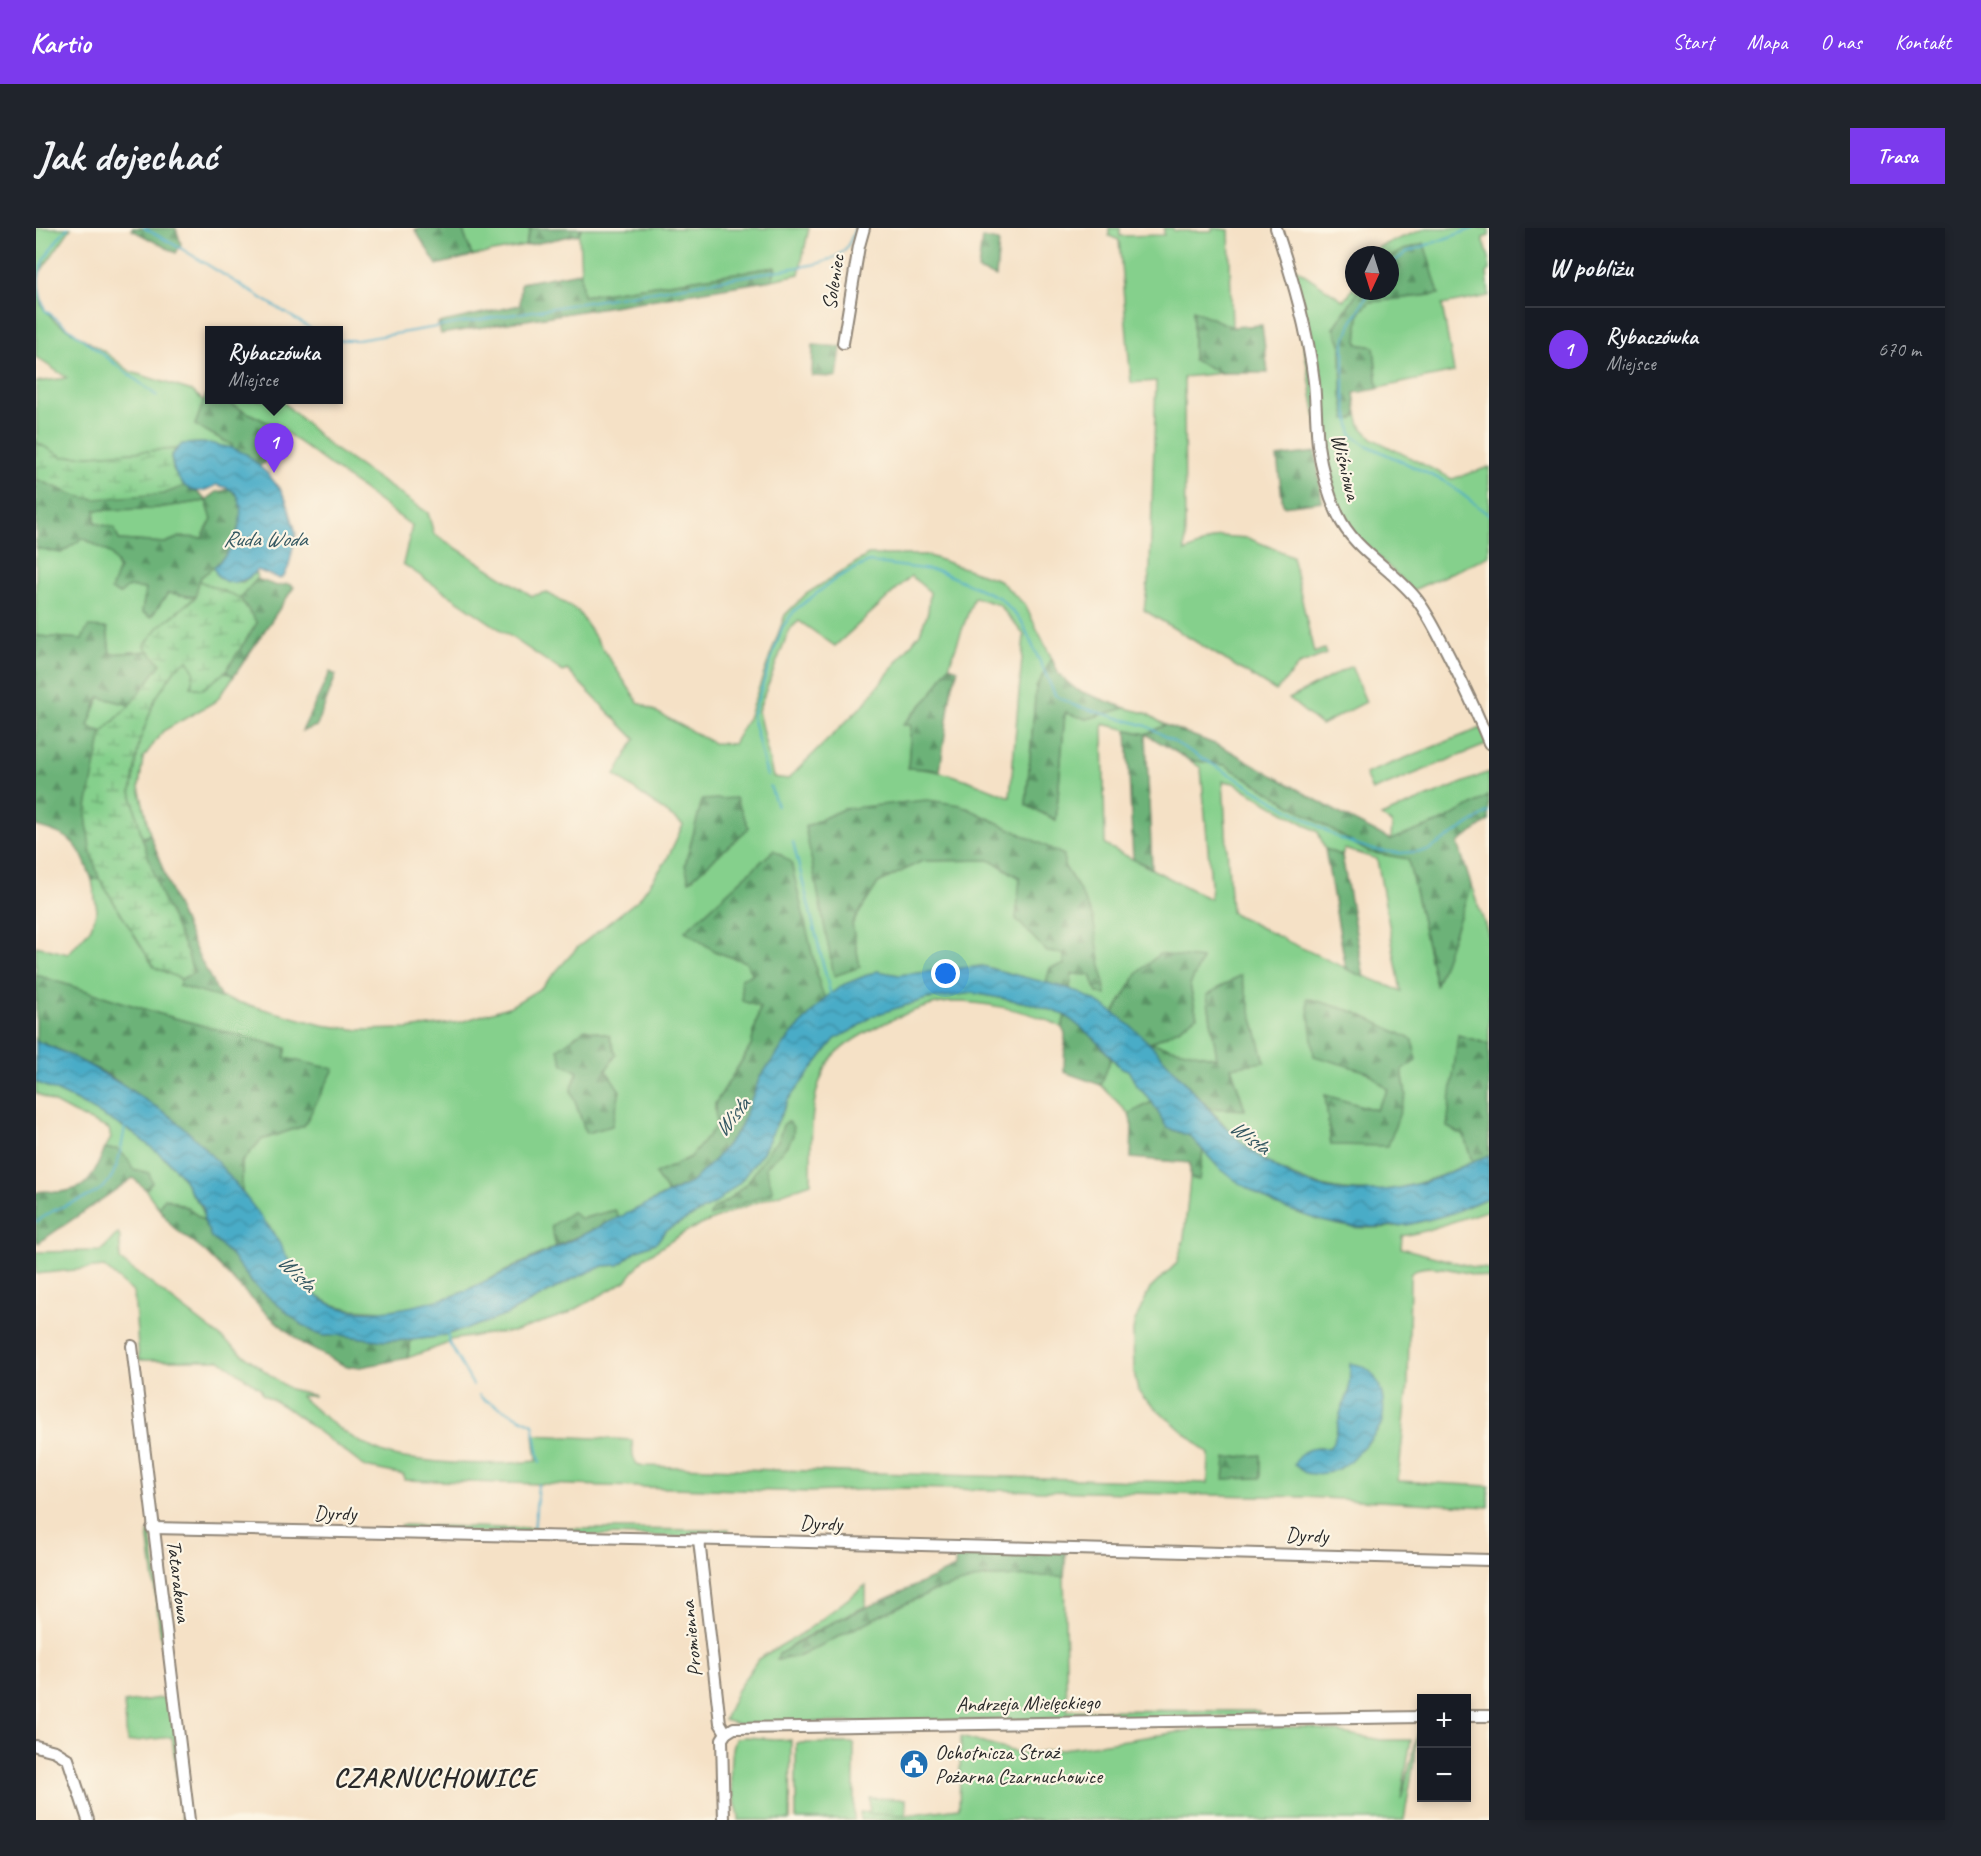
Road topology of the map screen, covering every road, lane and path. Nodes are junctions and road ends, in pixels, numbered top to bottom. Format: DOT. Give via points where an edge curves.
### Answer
graph roads {
  1 [pos="864,228"];
  2 [pos="1276,228"];
  3 [pos="843,344"];
  4 [pos="1489,742"];
  5 [pos="132,1346"];
  6 [pos="152,1528"];
  7 [pos="699,1540"];
  8 [pos="1489,1560"];
  9 [pos="1471,1716"];
  10 [pos="1489,1716"];
  11 [pos="1417,1717"];
  12 [pos="726,1733"];
  13 [pos="36,1746"];
  14 [pos="88,1820"];
  15 [pos="189,1820"];
  16 [pos="724,1820"];
  1 -- 3 [label="street, Soleniec"];
  2 -- 4 [label="street, Wiśniowa" via="1308,344 1318,446 1331,497 1352,537 1395,576 1430,619"];
  5 -- 6 [label="street, Tatarakowa"];
  6 -- 7 [label="street, Dyrdy"];
  6 -- 15 [label="street, Tatarakowa"];
  7 -- 8 [label="street, Dyrdy"];
  7 -- 12 [label="street, Promienna" via="720,1723"];
  9 -- 10 [label="street"];
  11 -- 12 [label="street, Andrzeja Mielęckiego" via="738,1727"];
  12 -- 16 [label="street" via="722,1739"];
  13 -- 14 [label="street" via="68,1759"];
}
